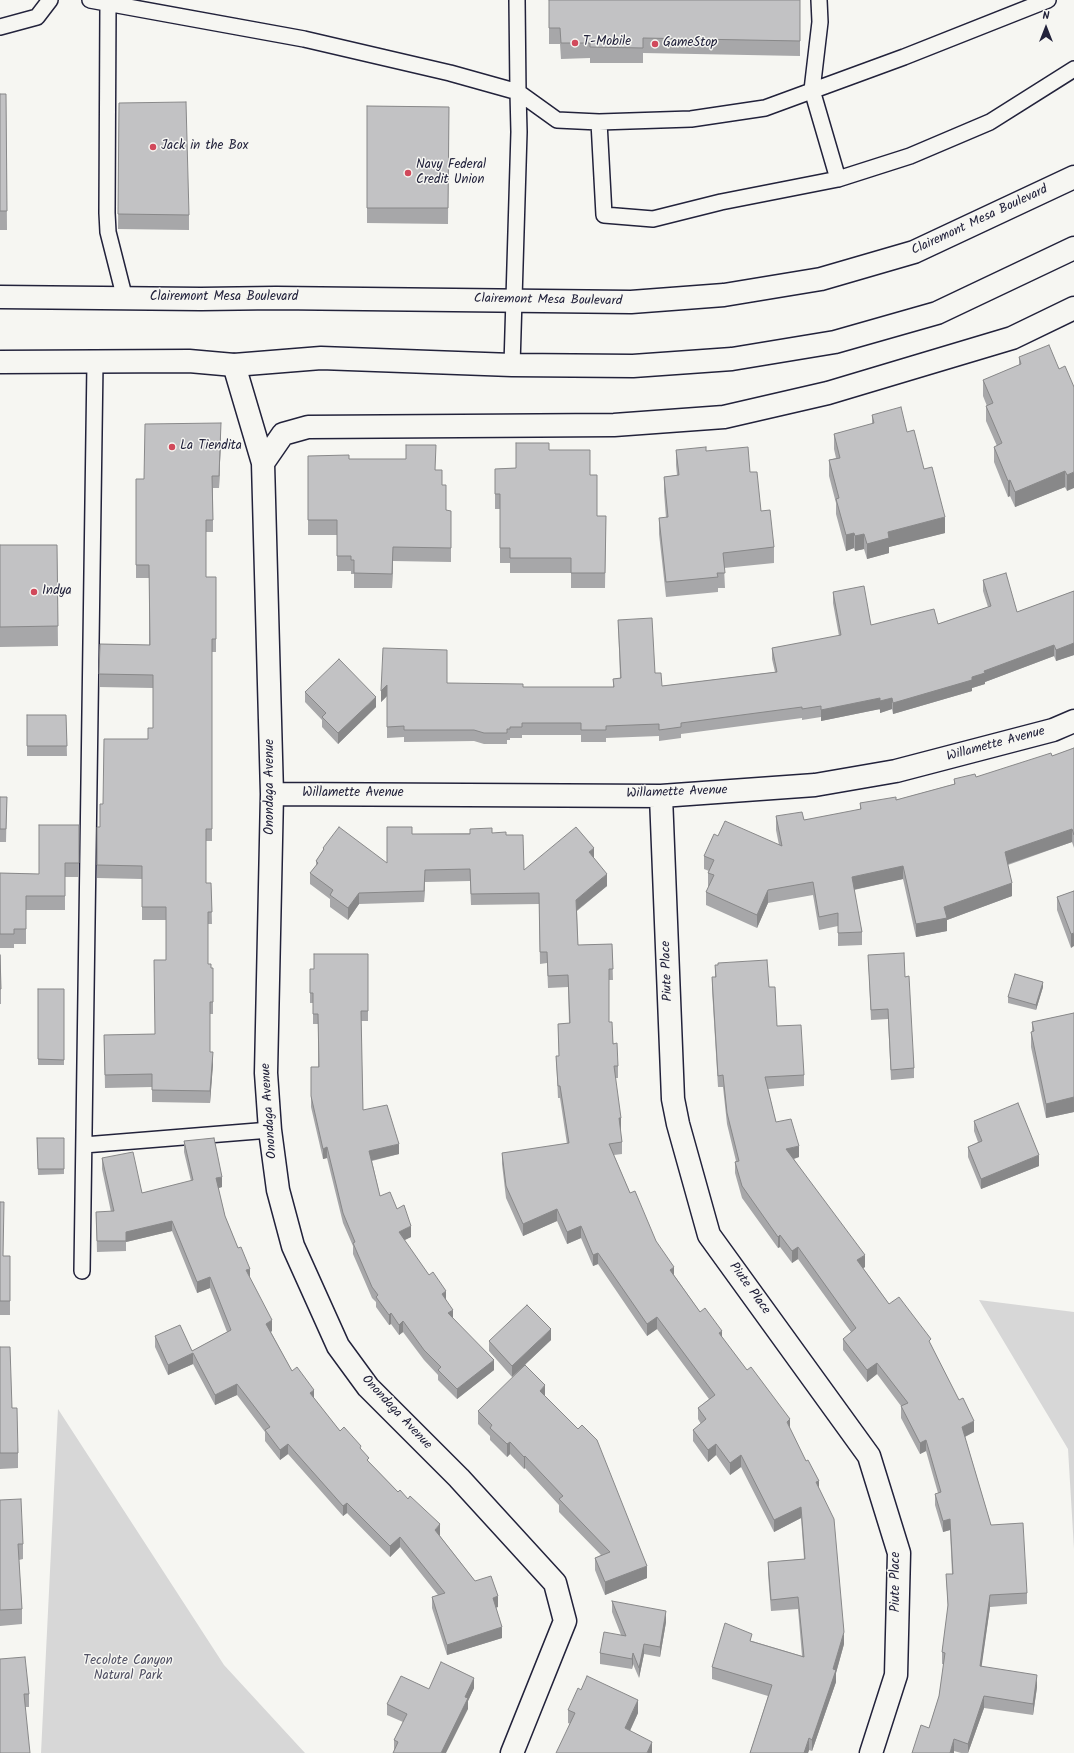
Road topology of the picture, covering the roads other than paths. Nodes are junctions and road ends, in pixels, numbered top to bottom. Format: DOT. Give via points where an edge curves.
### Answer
graph roads {
  1 [pos="50,0"];
  2 [pos="90,0"];
  3 [pos="517,0"];
  4 [pos="819,0"];
  5 [pos="1048,0"];
  6 [pos="108,4"];
  7 [pos="0,27"];
  8 [pos="1074,69"];
  9 [pos="812,90"];
  10 [pos="518,92"];
  11 [pos="599,122"];
  12 [pos="1074,177"];
  13 [pos="838,179"];
  14 [pos="1074,248"];
  15 [pos="0,298"];
  16 [pos="125,299"];
  17 [pos="513,301"];
  18 [pos="1074,308"];
  19 [pos="0,362"];
  20 [pos="95,363"];
  21 [pos="234,365"];
  22 [pos="512,365"];
  23 [pos="263,462"];
  24 [pos="1074,721"];
  25 [pos="272,794"];
  26 [pos="661,796"];
  27 [pos="270,1130"];
  28 [pos="84,1145"];
  29 [pos="82,1270"];
  30 [pos="512,1753"];
  31 [pos="871,1753"];
  1 -- 7 [label="lane" via="37,17"];
  2 -- 6 [label="lane"];
  3 -- 10 [label="lane"];
  4 -- 9 [label="lane" via="820,22"];
  5 -- 9 [label="lane"];
  6 -- 10 [label="lane" via="304,39 450,73"];
  6 -- 16 [label="lane" via="108,232"];
  8 -- 13 [label="lane" via="990,122 910,156"];
  9 -- 11 [label="lane" via="765,108 691,119"];
  9 -- 13 [label="lane"];
  10 -- 11 [label="lane" via="557,120"];
  10 -- 17 [label="lane"];
  11 -- 13 [label="lane" via="604,215 653,219 721,202"];
  12 -- 17 [label="street, Clairemont Mesa Boulevard" via="914,252 821,279 724,295 631,302"];
  14 -- 22 [label="street" via="937,313 835,342 732,359 633,366"];
  15 -- 16 [label="street, Clairemont Mesa Boulevard"];
  16 -- 17 [label="street, Clairemont Mesa Boulevard"];
  17 -- 22 [label="lane"];
  18 -- 23 [label="street" via="1012,338 828,393 724,417 614,425 308,427 283,434"];
  19 -- 20 [label="street"];
  20 -- 21 [label="street" via="189,361"];
  20 -- 28 [label="lane"];
  21 -- 22 [label="street" via="322,358"];
  21 -- 23 [label="street, Onondaga Avenue"];
  23 -- 25 [label="street, Onondaga Avenue"];
  24 -- 26 [label="street, Willamette Avenue" via="1053,730 896,771 815,785"];
  25 -- 26 [label="street, Willamette Avenue"];
  25 -- 27 [label="street, Onondaga Avenue" via="266,1072"];
  26 -- 31 [label="street, Piute Place" via="673,1099 709,1235 869,1456 899,1553 896,1674"];
  27 -- 28 [label="lane"];
  27 -- 30 [label="street, Onondaga Avenue" via="278,1190 293,1246 338,1346 368,1387 459,1478 556,1583 564,1621"];
  28 -- 29 [label="lane"];
}
